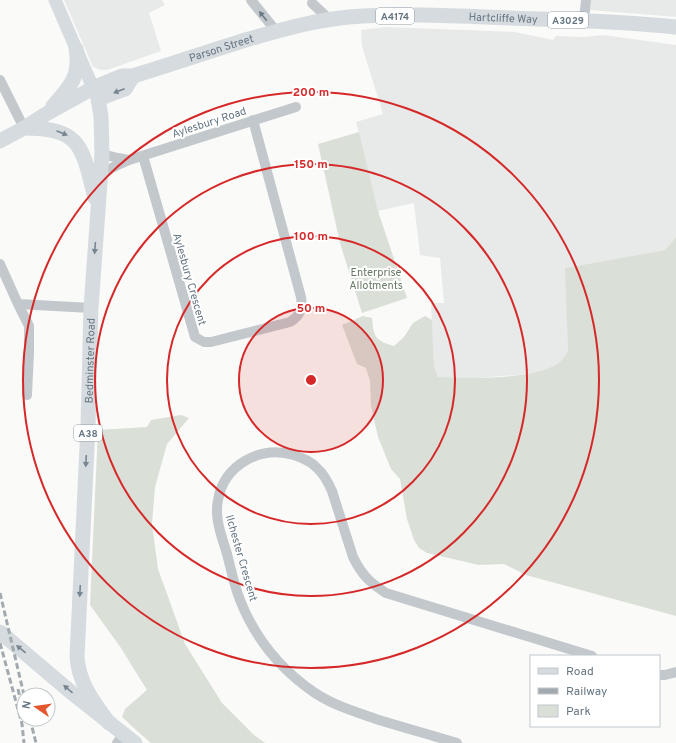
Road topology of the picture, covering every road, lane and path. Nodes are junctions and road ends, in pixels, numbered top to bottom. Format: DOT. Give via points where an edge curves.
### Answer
graph roads {
  1 [pos="54,0"];
  2 [pos="251,0"];
  3 [pos="586,0"];
  4 [pos="313,2"];
  5 [pos="461,16"];
  6 [pos="330,20"];
  7 [pos="584,20"];
  8 [pos="310,24"];
  9 [pos="676,27"];
  10 [pos="276,31"];
  11 [pos="76,50"];
  12 [pos="0,80"];
  13 [pos="96,94"];
  14 [pos="296,107"];
  15 [pos="46,114"];
  16 [pos="253,120"];
  17 [pos="24,128"];
  18 [pos="0,141"];
  19 [pos="79,147"];
  20 [pos="102,154"];
  21 [pos="143,156"];
  22 [pos="129,160"];
  23 [pos="101,179"];
  24 [pos="98,209"];
  25 [pos="0,264"];
  26 [pos="18,304"];
  27 [pos="91,308"];
  28 [pos="28,395"];
  29 [pos="0,632"];
  30 [pos="589,655"];
  31 [pos="77,657"];
  32 [pos="42,666"];
  33 [pos="676,672"];
  34 [pos="660,675"];
  35 [pos="109,723"];
  36 [pos="125,740"];
  37 [pos="457,743"];
  1 -- 11 [label="main road, Bedminster Road"];
  10 -- 2 [label="street, one-way"];
  3 -- 7 [label="street"];
  4 -- 6 [label="street"];
  4 -- 8 [label="street"];
  5 -- 6 [label="highway, Hartcliffe Way / A4174" via="349,17"];
  5 -- 7 [label="highway, Hartcliffe Way / A3029"];
  6 -- 8 [label="highway, Parson Street / A4174"];
  7 -- 9 [label="highway, Hartcliffe Way / A3029"];
  8 -- 10 [label="highway, Parson Street / A4174"];
  10 -- 13 [label="highway, Parson Street / A4174" via="133,76 126,89"];
  11 -- 13 [label="main road, Bedminster Road"];
  11 -- 15 [label="highway" via="78,66 73,81"];
  12 -- 17 [label="street"];
  13 -- 15 [label="highway, Parson Street"];
  13 -- 20 [label="highway, Bedminster Road" via="101,116"];
  14 -- 16 [label="street, Aylesbury Road"];
  15 -- 17 [label="highway, Parson Street"];
  16 -- 21 [label="street, Aylesbury Road"];
  16 -- 21 [label="street, Aylesbury Crescent" via="303,305 297,318 290,322 211,342 204,342 195,337"];
  17 -- 18 [label="highway, Parson Street"];
  17 -- 19 [label="highway, A38, one-way" via="61,132"];
  19 -- 20 [label="highway"];
  19 -- 24 [label="highway, A38"];
  20 -- 22 [label="street, Aylesbury Road"];
  20 -- 23 [label="highway, Bedminster Road"];
  21 -- 22 [label="street, Aylesbury Road"];
  22 -- 23 [label="street, Aylesbury Road" via="111,168"];
  23 -- 24 [label="highway, Bedminster Road"];
  24 -- 27 [label="highway, Bedminster Road / A38, one-way"];
  25 -- 26 [label="street"];
  26 -- 27 [label="street"];
  26 -- 28 [label="street" via="29,326"];
  27 -- 31 [label="highway, Bedminster Road / A38, one-way"];
  32 -- 29 [label="highway, A38, one-way"];
  30 -- 37 [label="street, Ilchester Crescent" via="386,593 370,582 358,567 332,490 317,467 302,458 279,452 258,455 236,467 225,482 218,500 217,515 240,600 256,633 275,658 301,683 334,704 390,724"];
  31 -- 32 [label="highway, A38" via="70,671 64,674"];
  31 -- 35 [label="highway, Bedminster Road / A38" via="83,684"];
  35 -- 32 [label="highway, A38, one-way"];
  33 -- 34 [label="street"];
  35 -- 36 [label="highway, A38"];
}
